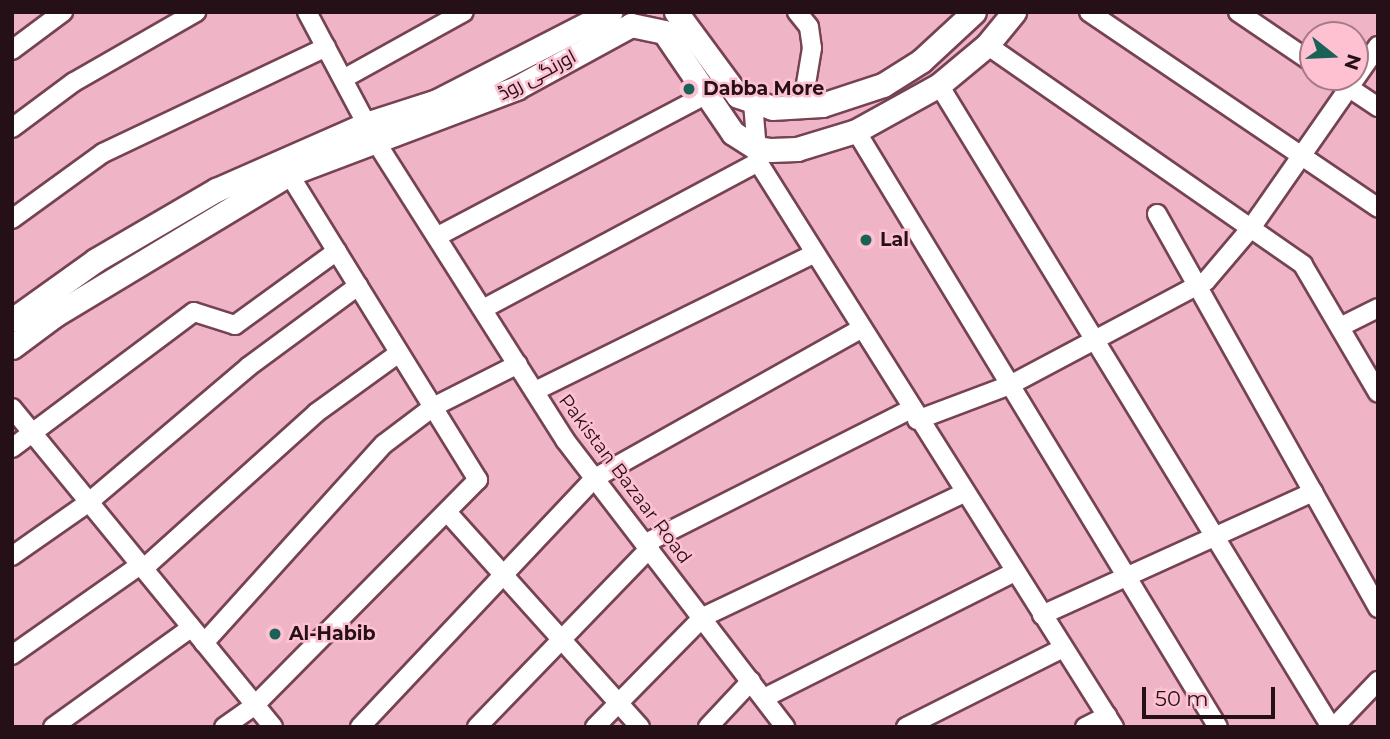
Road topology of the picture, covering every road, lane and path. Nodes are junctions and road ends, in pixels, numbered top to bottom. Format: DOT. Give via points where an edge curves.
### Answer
graph roads {
  1 [pos="63,12"];
  2 [pos="196,12"];
  3 [pos="307,12"];
  4 [pos="464,12"];
  5 [pos="610,12"];
  6 [pos="676,12"];
  7 [pos="797,12"];
  8 [pos="974,12"];
  9 [pos="1014,12"];
  10 [pos="1088,12"];
  11 [pos="1238,12"];
  12 [pos="655,21"];
  13 [pos="987,45"];
  14 [pos="326,47"];
  15 [pos="12,50"];
  16 [pos="1299,53"];
  17 [pos="344,79"];
  18 [pos="939,85"];
  19 [pos="1336,91"];
  20 [pos="1354,91"];
  21 [pos="705,95"];
  22 [pos="753,103"];
  23 [pos="1378,107"];
  24 [pos="802,108"];
  25 [pos="12,128"];
  26 [pos="856,131"];
  27 [pos="371,133"];
  28 [pos="757,155"];
  29 [pos="1300,155"];
  30 [pos="289,174"];
  31 [pos="1378,208"];
  32 [pos="1157,214"];
  33 [pos="12,219"];
  34 [pos="1251,228"];
  35 [pos="438,236"];
  36 [pos="337,251"];
  37 [pos="814,253"];
  38 [pos="358,286"];
  39 [pos="1196,286"];
  40 [pos="1378,308"];
  41 [pos="483,309"];
  42 [pos="12,320"];
  43 [pos="1340,327"];
  44 [pos="861,329"];
  45 [pos="1094,340"];
  46 [pos="12,347"];
  47 [pos="399,353"];
  48 [pos="518,364"];
  49 [pos="1010,385"];
  50 [pos="535,391"];
  51 [pos="1378,393"];
  52 [pos="433,407"];
  53 [pos="12,408"];
  54 [pos="914,415"];
  55 [pos="33,433"];
  56 [pos="12,448"];
  57 [pos="595,478"];
  58 [pos="1313,492"];
  59 [pos="964,493"];
  60 [pos="89,502"];
  61 [pos="447,512"];
  62 [pos="1215,537"];
  63 [pos="648,545"];
  64 [pos="12,556"];
  65 [pos="142,567"];
  66 [pos="1014,572"];
  67 [pos="504,575"];
  68 [pos="1127,577"];
  69 [pos="1378,608"];
  70 [pos="1042,615"];
  71 [pos="703,617"];
  72 [pos="191,628"];
  73 [pos="561,639"];
  74 [pos="204,643"];
  75 [pos="1063,648"];
  76 [pos="12,655"];
  77 [pos="751,681"];
  78 [pos="1378,681"];
  79 [pos="764,698"];
  80 [pos="619,703"];
  81 [pos="255,705"];
  82 [pos="1110,721"];
  83 [pos="1338,725"];
  84 [pos="53,727"];
  85 [pos="224,727"];
  86 [pos="273,727"];
  87 [pos="359,727"];
  88 [pos="477,727"];
  89 [pos="595,727"];
  90 [pos="640,727"];
  91 [pos="708,727"];
  92 [pos="785,727"];
  93 [pos="906,727"];
  94 [pos="1085,727"];
  95 [pos="1218,727"];
  1 -- 15 [label="street"];
  2 -- 25 [label="street" via="74,82"];
  3 -- 14 [label="street, Pakistan Bazaar Road"];
  4 -- 17 [label="street"];
  5 -- 27 [label="main road, اورنگی روڈ"];
  6 -- 22 [label="main road" via="738,96"];
  7 -- 24 [label="street" via="809,27 812,48"];
  8 -- 24 [label="main road" via="921,61 883,85 855,98"];
  9 -- 13 [label="main road"];
  10 -- 29 [label="street"];
  11 -- 16 [label="street"];
  12 -- 21 [label="main road, اورنگی روڈ"];
  12 -- 27 [label="main road, اورنگی روڈ" via="618,31 516,88"];
  13 -- 18 [label="main road"];
  13 -- 34 [label="street"];
  14 -- 17 [label="street, Pakistan Bazaar Road"];
  14 -- 33 [label="street" via="103,153"];
  17 -- 27 [label="street, Pakistan Bazaar Road"];
  18 -- 26 [label="main road"];
  18 -- 45 [label="street"];
  19 -- 29 [label="street"];
  20 -- 23 [label="street"];
  21 -- 28 [label="main road, اورنگی روڈ" via="733,133"];
  21 -- 35 [label="street"];
  22 -- 24 [label="main road"];
  22 -- 28 [label="street"];
  26 -- 28 [label="main road" via="797,149"];
  26 -- 49 [label="street"];
  27 -- 30 [label="main road, اورنگی روڈ"];
  27 -- 35 [label="street, Pakistan Bazaar Road"];
  27 -- 42 [label="main road, اورنگی روڈ" via="216,190 96,260"];
  28 -- 37 [label="street"];
  28 -- 41 [label="street"];
  29 -- 31 [label="street"];
  29 -- 34 [label="street"];
  30 -- 36 [label="street"];
  30 -- 46 [label="main road, اورنگی روڈ" via="55,315"];
  32 -- 39 [label="street"];
  34 -- 39 [label="street" via="1206,281"];
  34 -- 43 [label="street" via="1303,265"];
  35 -- 41 [label="street, Pakistan Bazaar Road"];
  36 -- 38 [label="street"];
  36 -- 55 [label="street" via="235,325 194,312"];
  37 -- 44 [label="street"];
  37 -- 50 [label="street"];
  38 -- 47 [label="street"];
  38 -- 60 [label="street" via="248,368"];
  39 -- 45 [label="street"];
  39 -- 58 [label="street"];
  40 -- 43 [label="street"];
  41 -- 48 [label="street, Pakistan Bazaar Road"];
  43 -- 51 [label="street"];
  44 -- 54 [label="street"];
  44 -- 57 [label="street"];
  45 -- 49 [label="street"];
  45 -- 62 [label="street"];
  47 -- 52 [label="street"];
  47 -- 65 [label="street" via="316,413"];
  48 -- 50 [label="street, Pakistan Bazaar Road"];
  48 -- 52 [label="street"];
  49 -- 54 [label="street"];
  49 -- 68 [label="street"];
  50 -- 57 [label="street, Pakistan Bazaar Road"];
  52 -- 61 [label="street" via="478,480"];
  52 -- 74 [label="street" via="384,444"];
  53 -- 55 [label="street"];
  54 -- 59 [label="street"];
  54 -- 63 [label="street"];
  55 -- 56 [label="street"];
  55 -- 60 [label="street"];
  57 -- 63 [label="street, Pakistan Bazaar Road"];
  57 -- 67 [label="street"];
  58 -- 62 [label="street"];
  58 -- 69 [label="street"];
  59 -- 66 [label="street"];
  59 -- 71 [label="street"];
  60 -- 64 [label="street"];
  60 -- 65 [label="street"];
  61 -- 67 [label="street"];
  61 -- 81 [label="street"];
  62 -- 68 [label="street"];
  62 -- 83 [label="street"];
  63 -- 71 [label="street, Pakistan Bazaar Road"];
  63 -- 73 [label="street"];
  65 -- 72 [label="street"];
  65 -- 76 [label="street"];
  66 -- 70 [label="street"];
  66 -- 79 [label="street"];
  67 -- 73 [label="street"];
  67 -- 87 [label="street"];
  68 -- 70 [label="street"];
  68 -- 95 [label="street"];
  70 -- 75 [label="street"];
  71 -- 77 [label="street, Pakistan Bazaar Road"];
  71 -- 80 [label="street"];
  72 -- 74 [label="street"];
  72 -- 84 [label="street"];
  73 -- 80 [label="street"];
  73 -- 88 [label="street"];
  74 -- 81 [label="street"];
  75 -- 82 [label="street"];
  75 -- 93 [label="street"];
  77 -- 79 [label="street, Pakistan Bazaar Road"];
  77 -- 91 [label="street"];
  78 -- 83 [label="street"];
  79 -- 92 [label="street, Pakistan Bazaar Road"];
  80 -- 89 [label="street"];
  80 -- 90 [label="street"];
  81 -- 85 [label="street"];
  81 -- 86 [label="street"];
  82 -- 94 [label="street"];
}
